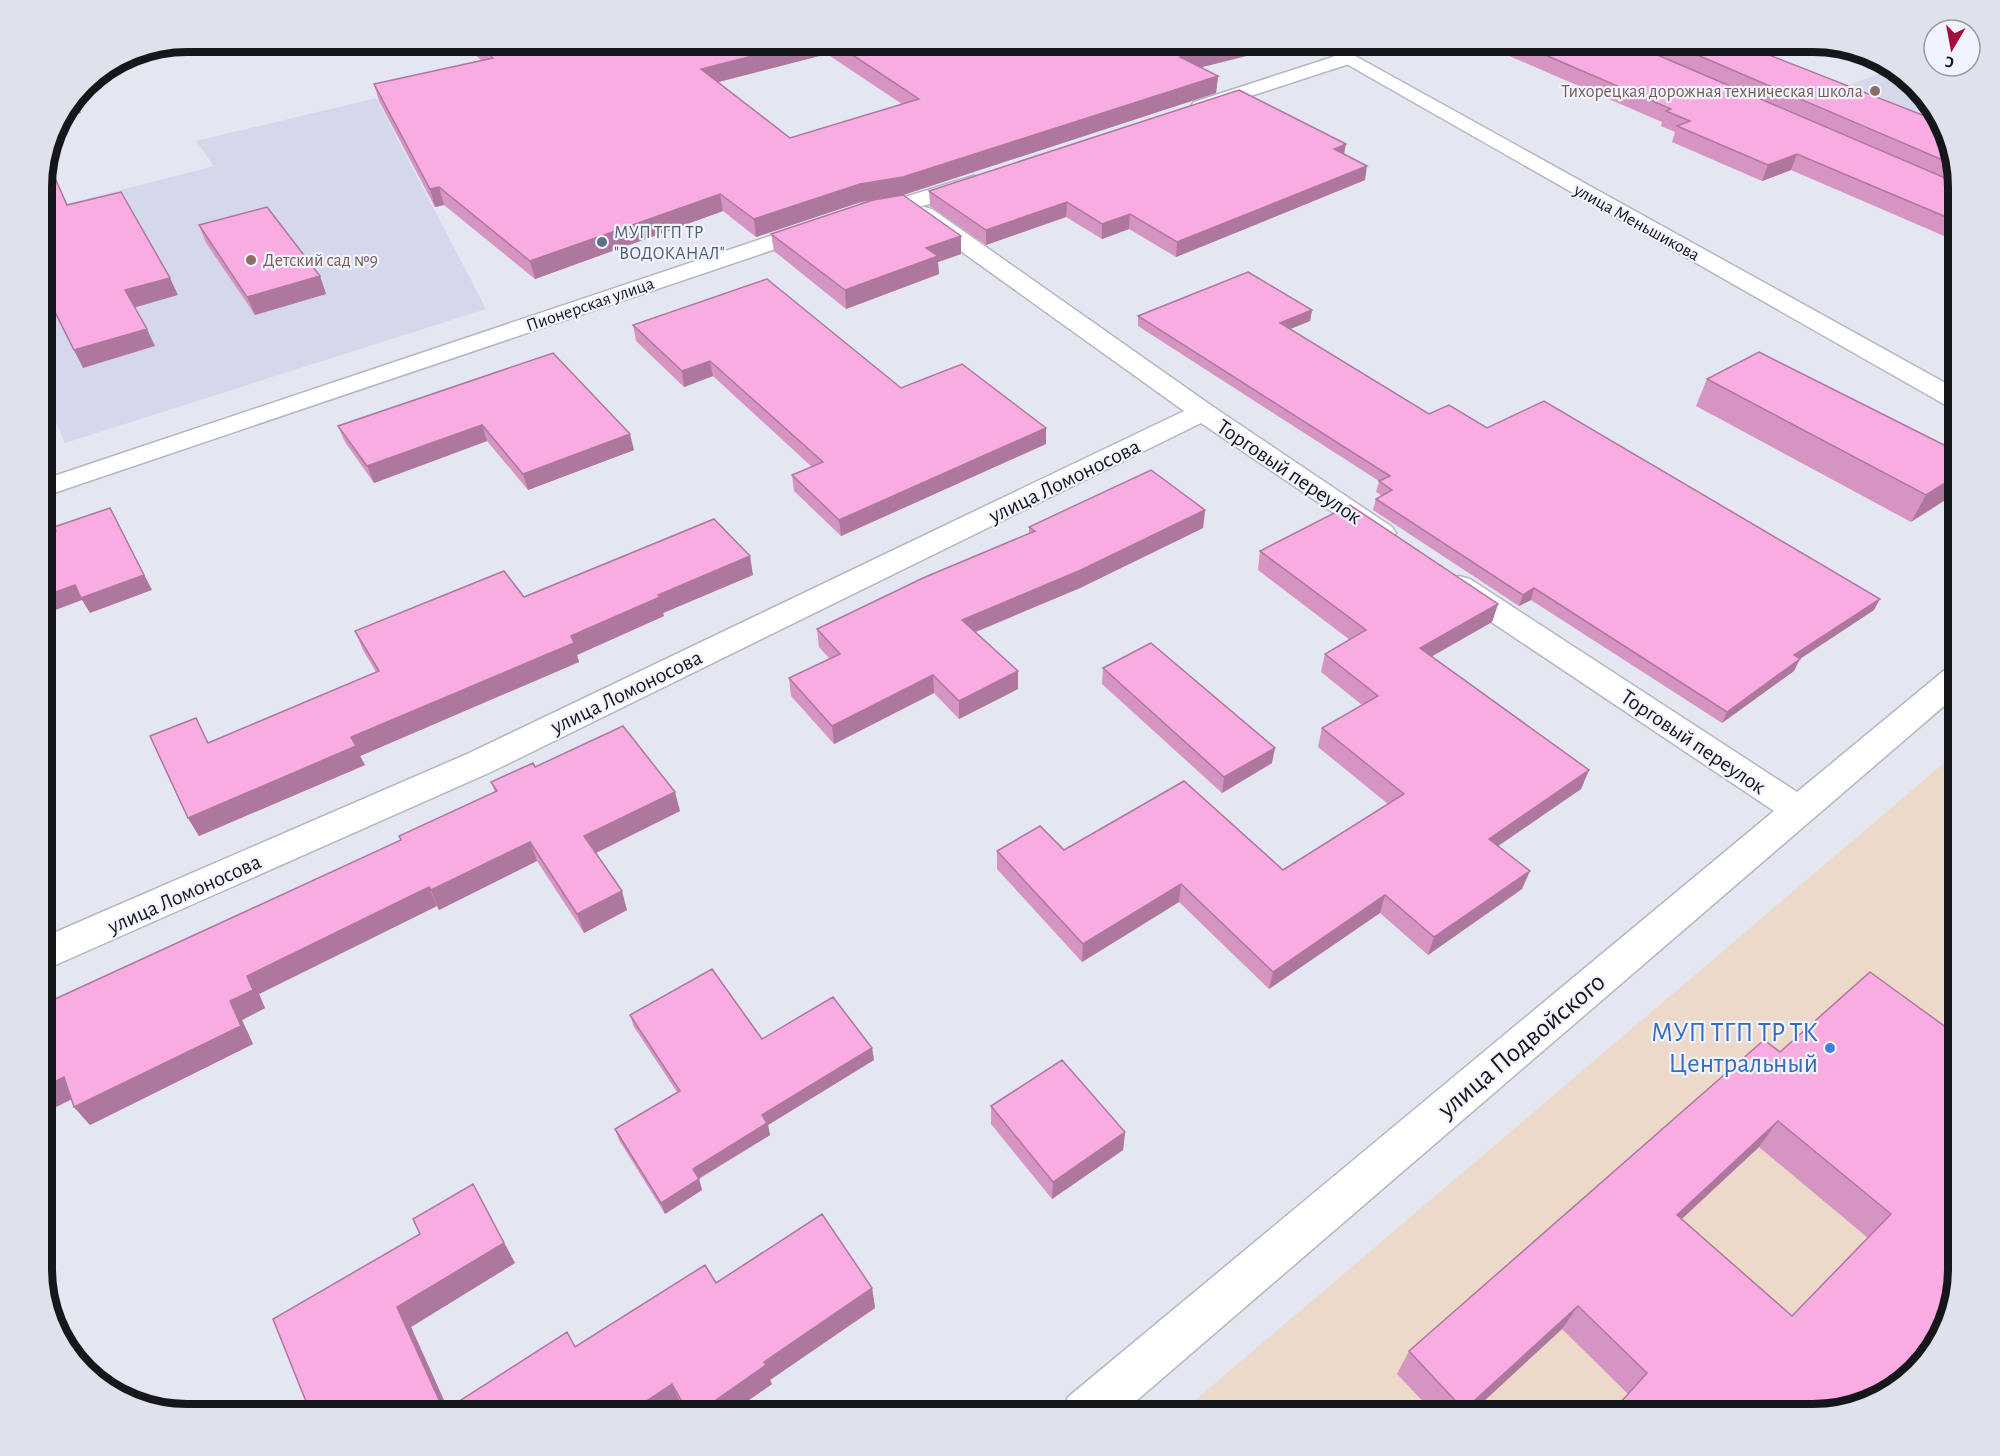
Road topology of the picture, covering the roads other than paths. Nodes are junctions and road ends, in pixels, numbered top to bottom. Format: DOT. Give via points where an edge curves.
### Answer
graph roads {
  1 [pos="1333,52"];
  2 [pos="1345,59"];
  3 [pos="1177,114"];
  4 [pos="998,173"];
  5 [pos="908,203"];
  6 [pos="1948,395"];
  7 [pos="1203,412"];
  8 [pos="53,477"];
  9 [pos="1406,550"];
  10 [pos="1435,569"];
  11 [pos="1948,684"];
  12 [pos="1798,810"];
  13 [pos="53,950"];
  14 [pos="1099,1403"];
  1 -- 2 [label="street, улица Меньшикова"];
  2 -- 3 [label="street"];
  2 -- 6 [label="street, улица Меньшикова"];
  4 -- 5 [label="street, Пионерская улица"];
  5 -- 7 [label="street, Торговый переулок"];
  5 -- 8 [label="street, Пионерская улица" via="870,209"];
  7 -- 9 [label="street, Торговый переулок"];
  7 -- 13 [label="street, улица Ломоносова" via="479,763"];
  10 -- 12 [label="street, Торговый переулок"];
  11 -- 12 [label="street, улица Подвойского"];
  12 -- 14 [label="street, улица Подвойского"];
}
